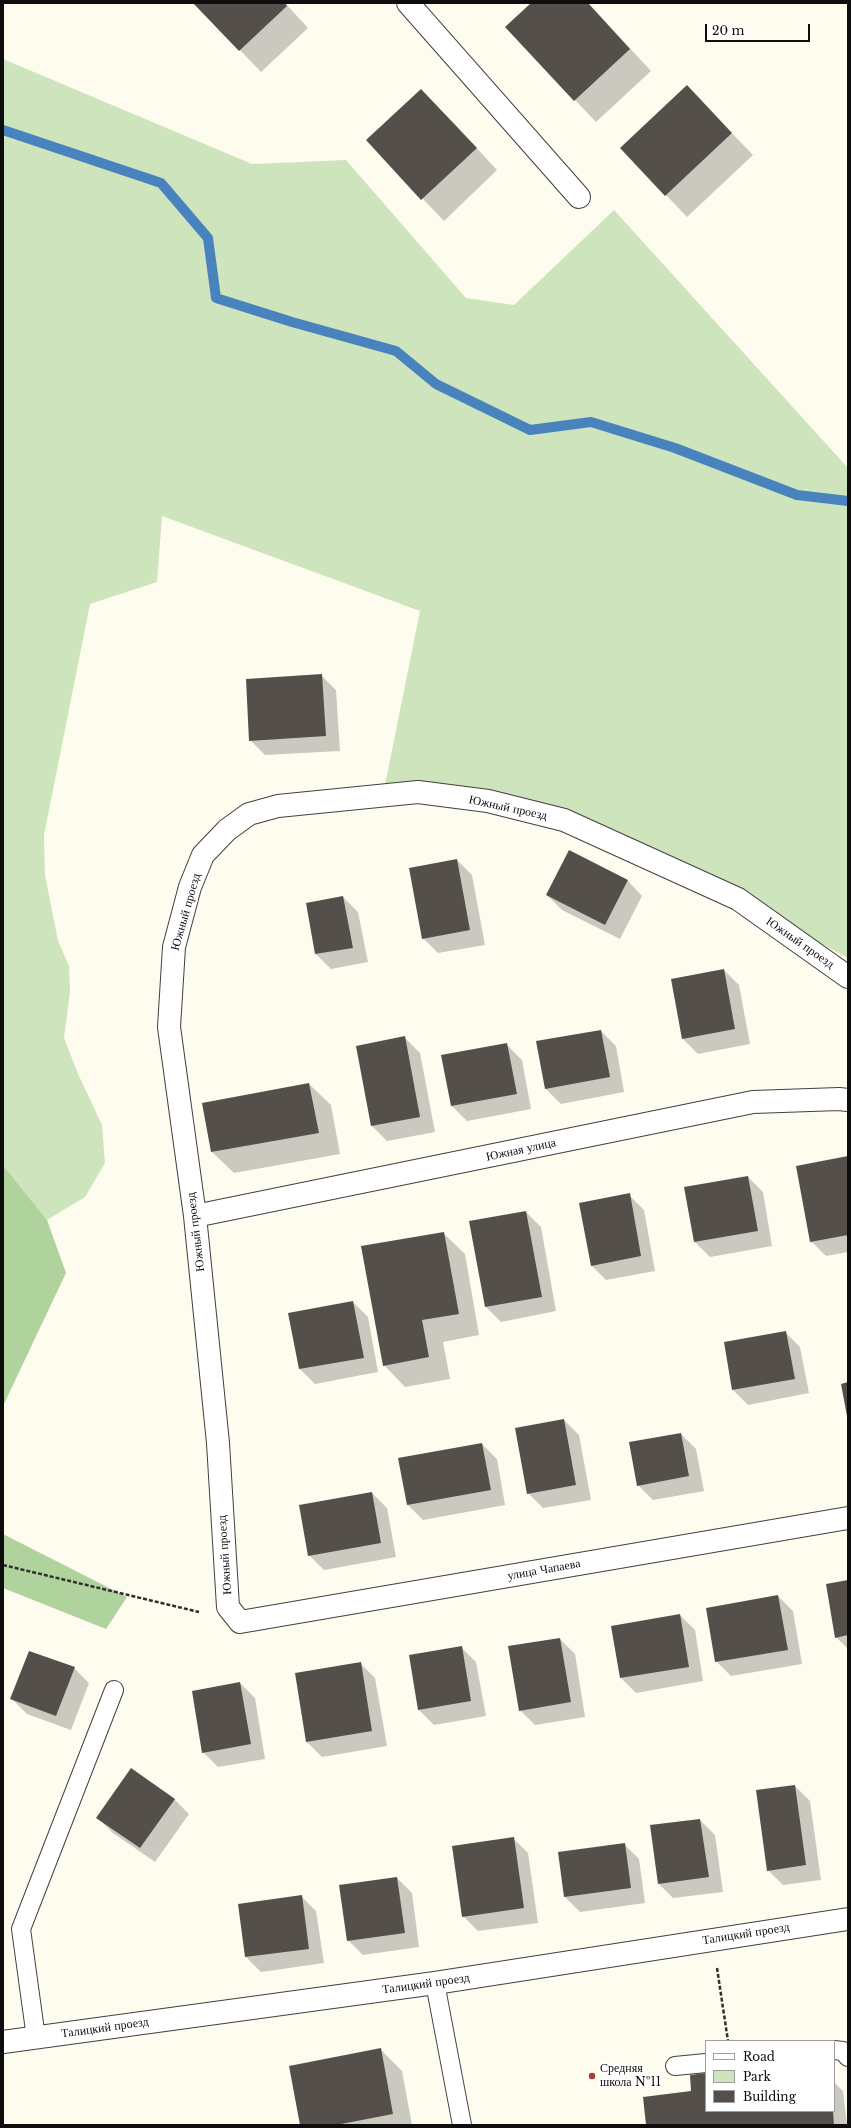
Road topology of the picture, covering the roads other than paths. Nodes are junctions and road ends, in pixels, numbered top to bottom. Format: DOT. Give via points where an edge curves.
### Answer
graph roads {
  1 [pos="408,3"];
  2 [pos="579,197"];
  3 [pos="848,977"];
  4 [pos="848,1100"];
  5 [pos="196,1216"];
  6 [pos="848,1518"];
  7 [pos="240,1622"];
  8 [pos="114,1690"];
  9 [pos="848,1919"];
  10 [pos="435,1983"];
  11 [pos="36,2038"];
  12 [pos="3,2042"];
  13 [pos="835,2050"];
  14 [pos="848,2057"];
  15 [pos="705,2063"];
  16 [pos="675,2066"];
  17 [pos="462,2125"];
  1 -- 2 [label="street"];
  3 -- 5 [label="street, Южный проезд" via="738,898 564,820 488,801 418,792 278,806 249,814 227,830 203,855 190,887 174,948 169,1027"];
  4 -- 5 [label="street, Южная улица" via="753,1102"];
  5 -- 7 [label="street, Южный проезд" via="218,1443 228,1607"];
  6 -- 7 [label="street, улица Чапаева"];
  8 -- 11 [label="lane" via="21,1928"];
  9 -- 10 [label="street, Талицкий проезд"];
  10 -- 11 [label="street, Талицкий проезд"];
  10 -- 17 [label="lane"];
  11 -- 12 [label="street, Талицкий проезд"];
  13 -- 14 [label="lane" via="843,2051"];
  15 -- 16 [label="lane"];
}
